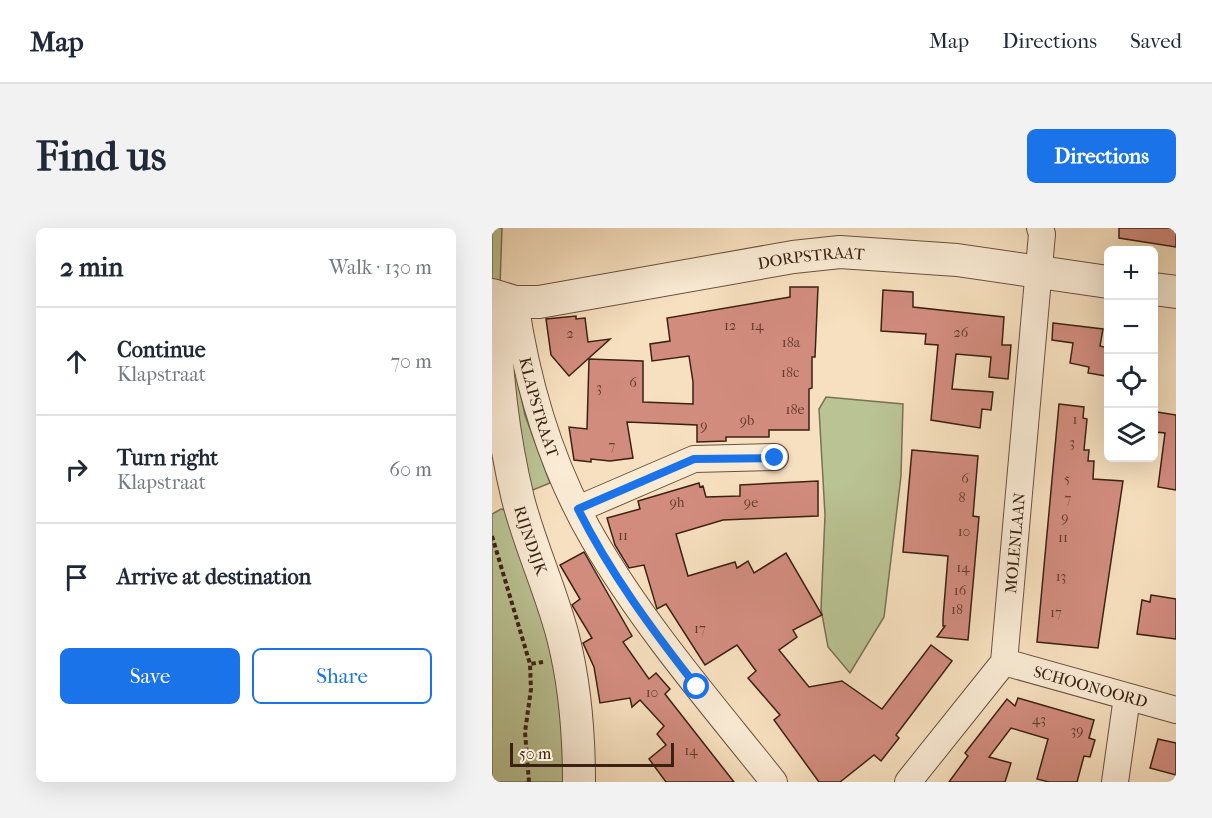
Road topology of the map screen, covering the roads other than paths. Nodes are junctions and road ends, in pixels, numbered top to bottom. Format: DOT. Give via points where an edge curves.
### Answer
graph roads {
  1 [pos="1040,228"];
  2 [pos="1038,271"];
  3 [pos="1104,281"];
  4 [pos="1158,290"];
  5 [pos="1176,292"];
  6 [pos="500,298"];
  7 [pos="775,458"];
  8 [pos="578,509"];
  9 [pos="1004,662"];
  10 [pos="1127,696"];
  11 [pos="1176,710"];
  12 [pos="579,782"];
  13 [pos="774,782"];
  14 [pos="908,782"];
  15 [pos="1115,782"];
  1 -- 2 [label="street, MOLENLAAN"];
  2 -- 3 [label="street, DORPSTRAAT"];
  2 -- 6 [label="street, DORPSTRAAT" via="934,258 840,252 539,302"];
  2 -- 9 [label="street, MOLENLAAN"];
  4 -- 5 [label="street"];
  6 -- 8 [label="street, KLAPSTRAAT" via="521,343 536,400"];
  6 -- 12 [label="street, RIJNDIJK" via="498,369 516,488 568,658"];
  7 -- 8 [label="street" via="694,459"];
  8 -- 13 [label="street, KLAPSTRAAT" via="656,635"];
  9 -- 10 [label="street, SCHOONOORD"];
  9 -- 14 [label="street"];
  10 -- 11 [label="street, SCHOONOORD"];
  10 -- 15 [label="street"];
}
